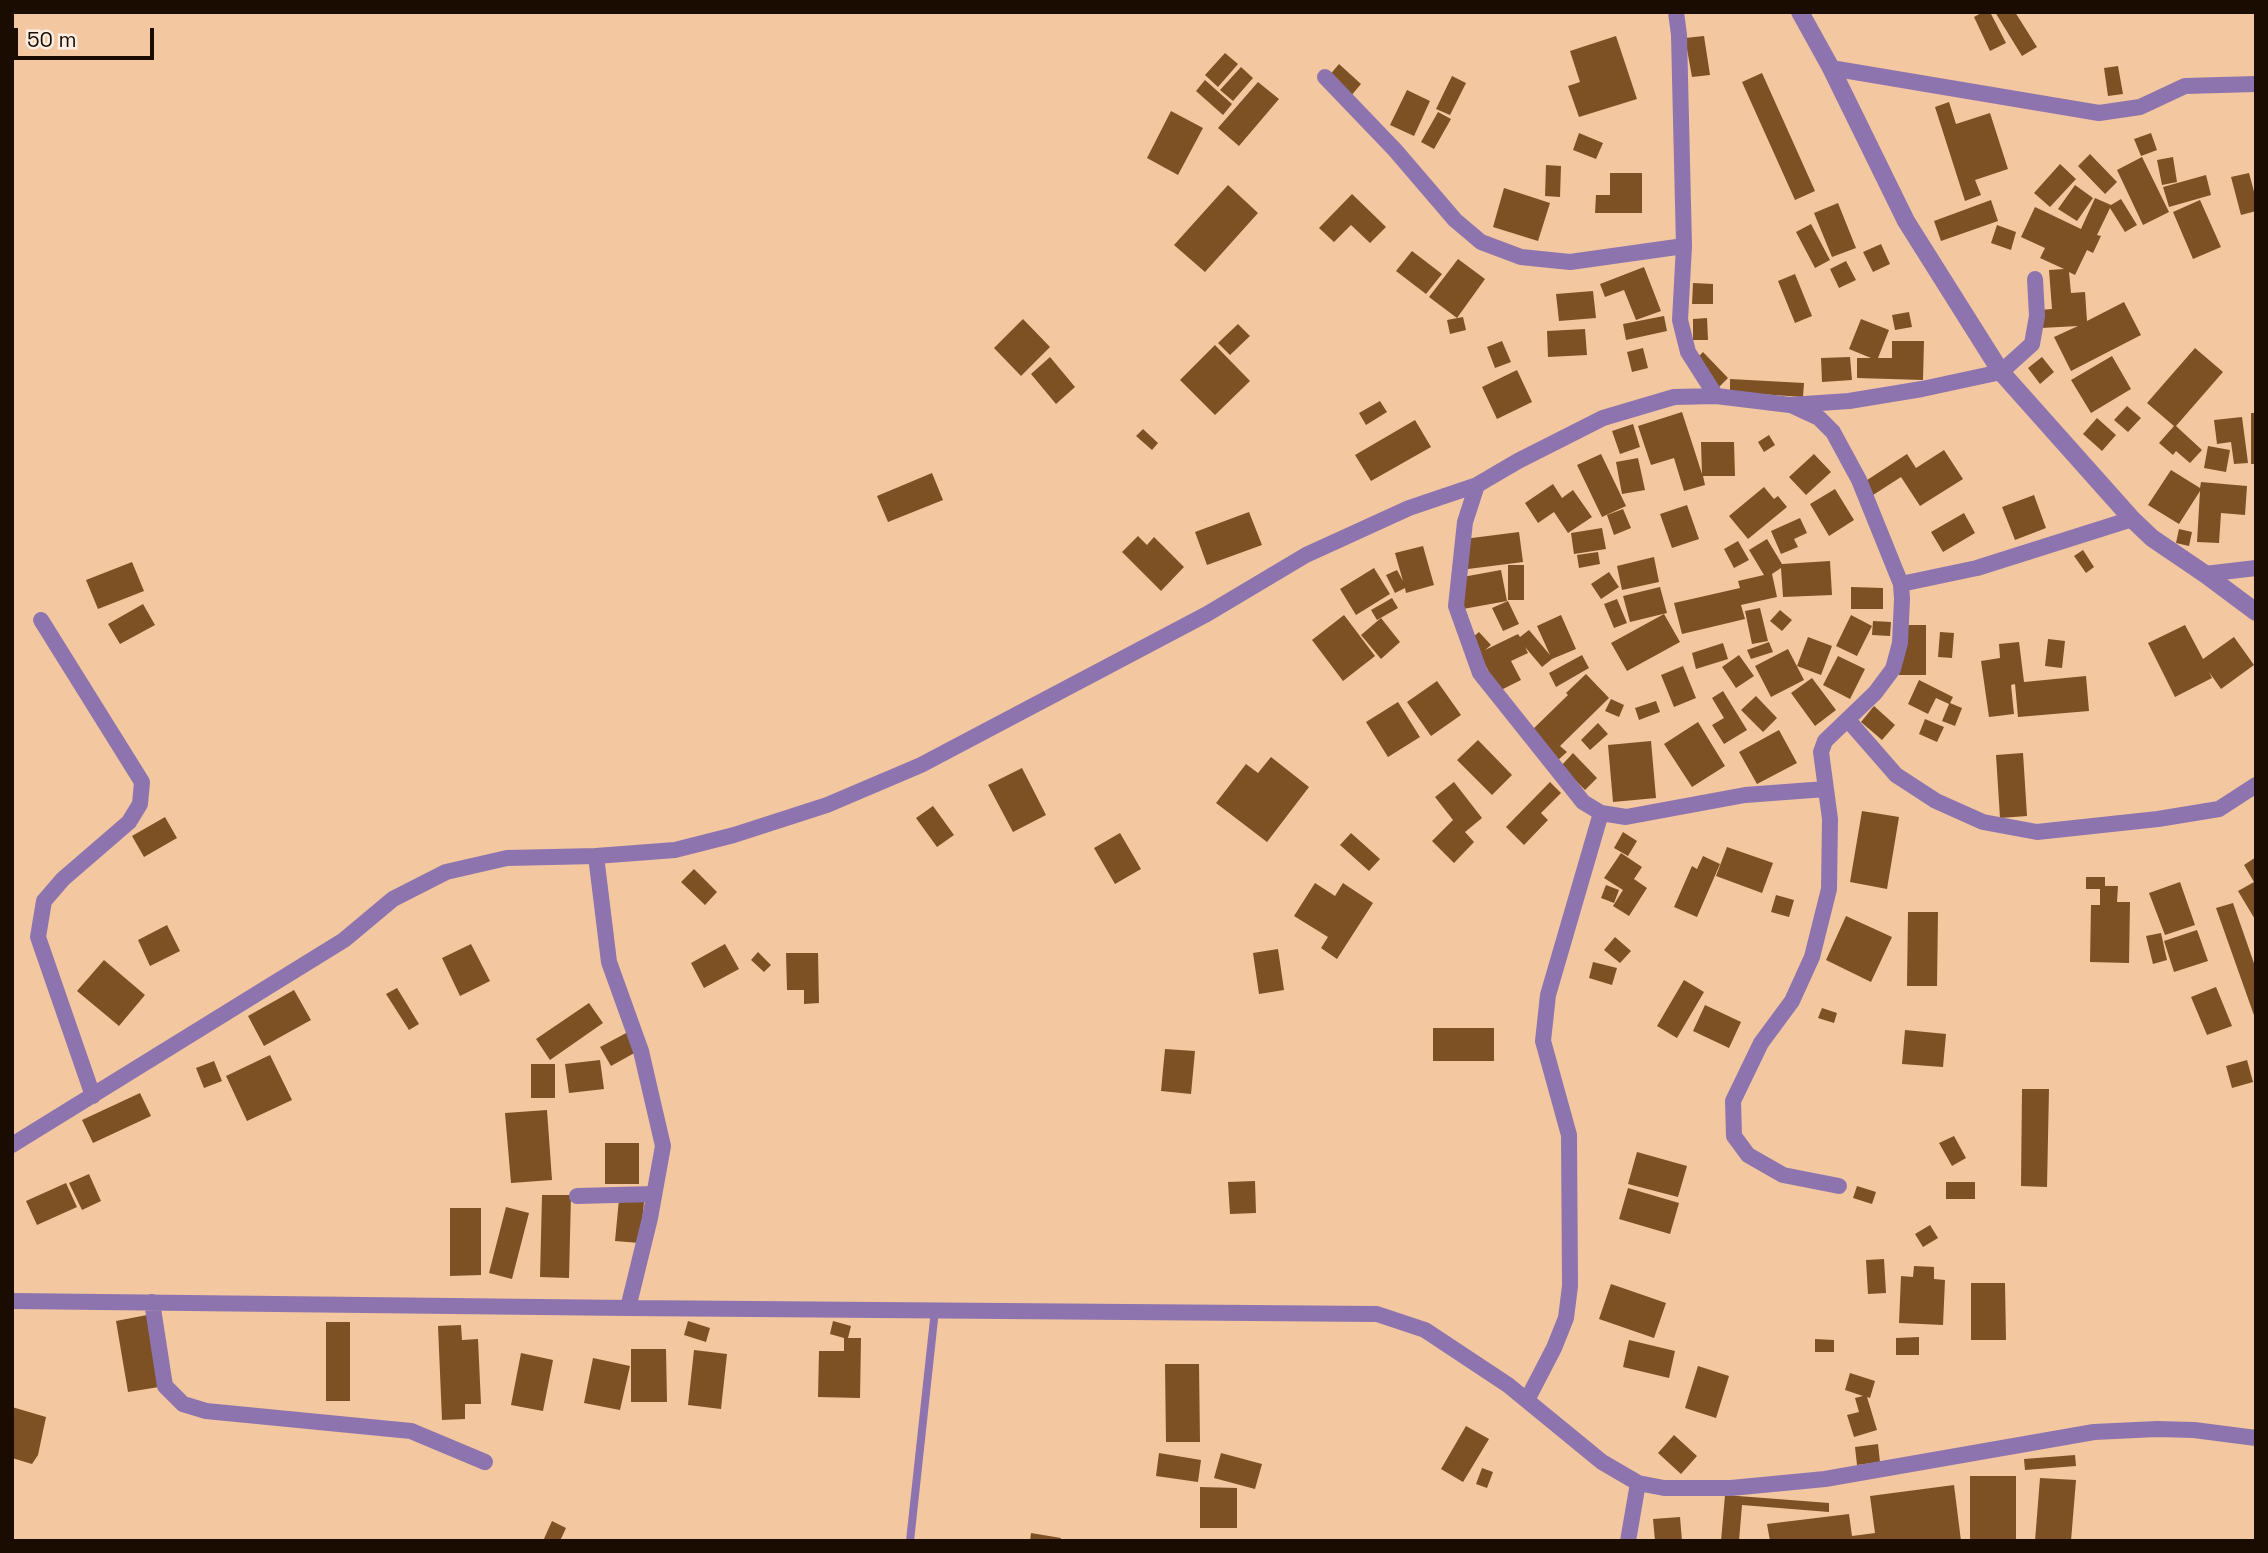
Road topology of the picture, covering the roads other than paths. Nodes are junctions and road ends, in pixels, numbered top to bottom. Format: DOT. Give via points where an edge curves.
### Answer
graph roads {
  1 [pos="1676,12"];
  2 [pos="1800,12"];
  3 [pos="1831,68"];
  4 [pos="1325,77"];
  5 [pos="2256,84"];
  6 [pos="1684,246"];
  7 [pos="2035,279"];
  8 [pos="2001,372"];
  9 [pos="1716,396"];
  10 [pos="1790,405"];
  11 [pos="1477,485"];
  12 [pos="2133,519"];
  13 [pos="2256,568"];
  14 [pos="2205,574"];
  15 [pos="1901,584"];
  16 [pos="2256,612"];
  17 [pos="41,620"];
  18 [pos="1848,720"];
  19 [pos="2256,785"];
  20 [pos="1826,789"];
  21 [pos="1601,813"];
  22 [pos="596,856"];
  23 [pos="93,1096"];
  24 [pos="12,1145"];
  25 [pos="1839,1186"];
  26 [pos="654,1194"];
  27 [pos="577,1196"];
  28 [pos="12,1301"];
  29 [pos="152,1302"];
  30 [pos="628,1308"];
  31 [pos="935,1310"];
  32 [pos="1527,1400"];
  33 [pos="2256,1438"];
  34 [pos="485,1462"];
  35 [pos="1638,1483"];
  36 [pos="910,1541"];
  37 [pos="1628,1541"];
  1 -- 6 [label="street"];
  2 -- 3 [label="street"];
  3 -- 5 [label="street" via="2099,113 2140,107 2185,86"];
  3 -- 8 [label="street" via="1906,221"];
  4 -- 6 [label="street" via="1455,220 1481,242 1521,257 1570,262"];
  6 -- 9 [label="street" via="1680,320 1688,352"];
  7 -- 8 [label="street" via="2038,316 2032,344"];
  8 -- 10 [label="street" via="1849,401"];
  8 -- 12 [label="street"];
  9 -- 10 [label="street"];
  9 -- 11 [label="street" via="1674,397 1603,418"];
  10 -- 15 [label="street" via="1819,418 1833,432 1859,480"];
  11 -- 21 [label="street" via="1465,522 1456,606 1480,673 1583,802"];
  11 -- 22 [label="street" via="1409,508 1306,555 1207,614 921,765 827,805 676,850"];
  12 -- 14 [label="street" via="2152,538"];
  12 -- 15 [label="street" via="1977,568"];
  13 -- 14 [label="street"];
  14 -- 16 [label="street"];
  15 -- 18 [label="street" via="1900,643 1893,669"];
  17 -- 23 [label="street" via="142,782 140,804 130,822 44,901 38,937"];
  18 -- 19 [label="street" via="1896,775 1936,802 1983,822 2036,832 2219,809"];
  18 -- 20 [label="street" via="1825,741 1821,752"];
  20 -- 21 [label="street" via="1745,794 1626,817"];
  20 -- 25 [label="street" via="1829,889 1812,957 1792,1001 1761,1043 1733,1101 1734,1136 1748,1155 1783,1175"];
  21 -- 32 [label="street" via="1548,995 1543,1041 1569,1135 1570,1286 1566,1318"];
  22 -- 23 [label="street" via="507,858 446,872 393,900 344,940"];
  22 -- 26 [label="street" via="609,962 641,1051 663,1146"];
  23 -- 24 [label="street"];
  26 -- 27 [label="street"];
  26 -- 30 [label="street"];
  28 -- 29 [label="street"];
  29 -- 30 [label="street"];
  29 -- 34 [label="street" via="165,1386 183,1404 206,1411 411,1431"];
  30 -- 31 [label="street"];
  31 -- 32 [label="street" via="1377,1314 1425,1330"];
  31 -- 36 [label="lane"];
  32 -- 35 [label="street" via="1602,1462"];
  33 -- 35 [label="street" via="2194,1430 2094,1432 1825,1479 1704,1489"];
  35 -- 37 [label="street"];
}
